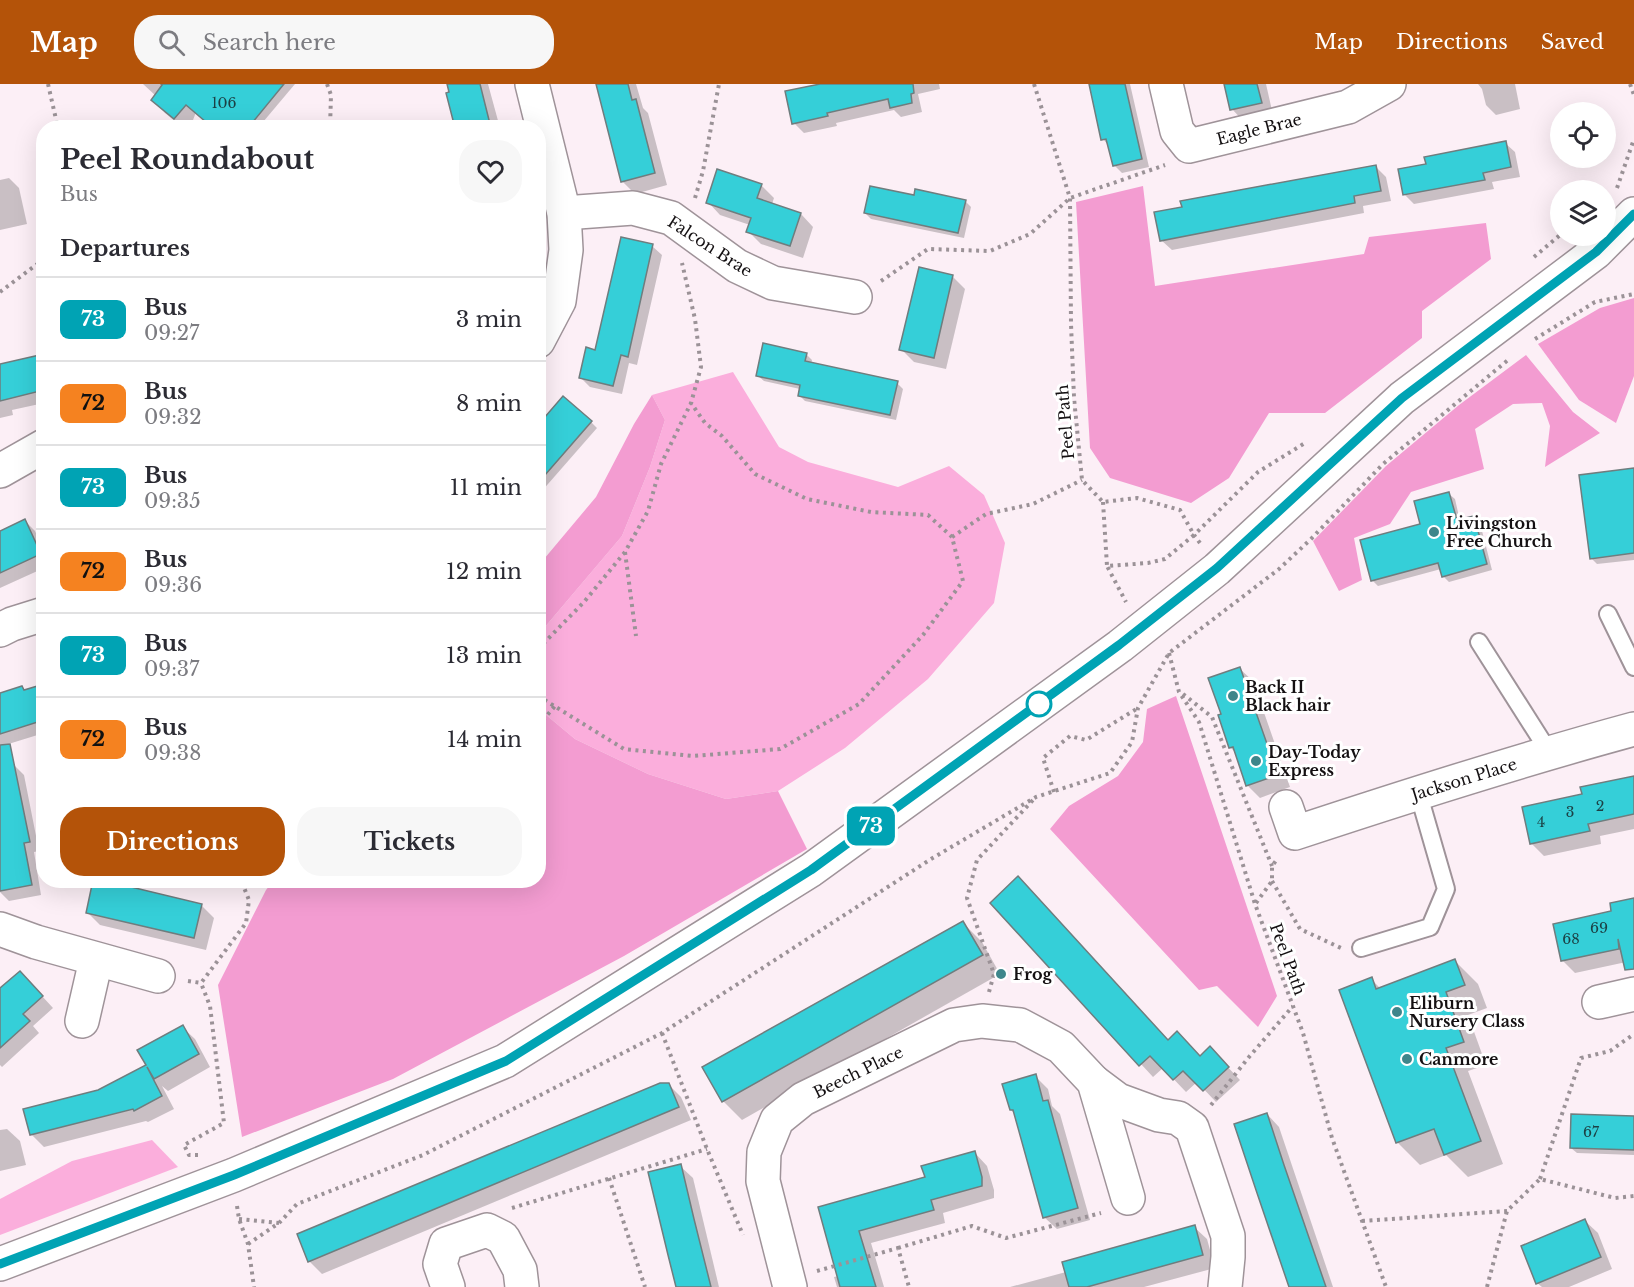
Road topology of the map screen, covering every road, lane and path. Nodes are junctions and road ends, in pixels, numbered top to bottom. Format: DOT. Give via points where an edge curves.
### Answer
graph roads {
  1 [pos="48,84"];
  2 [pos="327,84"];
  3 [pos="532,84"];
  4 [pos="719,84"];
  5 [pos="1034,84"];
  6 [pos="1166,84"];
  7 [pos="1389,84"];
  8 [pos="1630,84"];
  9 [pos="1634,95"];
  10 [pos="56,120"];
  11 [pos="330,120"];
  12 [pos="541,120"];
  13 [pos="1634,139"];
  14 [pos="546,140"];
  15 [pos="1189,146"];
  16 [pos="1070,198"];
  17 [pos="1623,203"];
  18 [pos="564,213"];
  19 [pos="687,230"];
  20 [pos="1634,235"];
  21 [pos="1596,252"];
  22 [pos="36,265"];
  23 [pos="0,292"];
  24 [pos="855,297"];
  25 [pos="546,326"];
  26 [pos="691,404"];
  27 [pos="36,451"];
  28 [pos="0,471"];
  29 [pos="1082,480"];
  30 [pos="1103,502"];
  31 [pos="952,537"];
  32 [pos="625,552"];
  33 [pos="1107,566"];
  34 [pos="1130,610"];
  35 [pos="1608,614"];
  36 [pos="36,616"];
  37 [pos="0,630"];
  38 [pos="636,636"];
  39 [pos="546,641"];
  40 [pos="1479,642"];
  41 [pos="1165,648"];
  42 [pos="1634,667"];
  43 [pos="1179,692"];
  44 [pos="546,701"];
  45 [pos="555,706"];
  46 [pos="1138,708"];
  47 [pos="546,717"];
  48 [pos="1634,729"];
  49 [pos="1549,752"];
  50 [pos="1054,792"];
  51 [pos="1418,792"];
  52 [pos="1036,797"];
  53 [pos="1289,840"];
  54 [pos="1272,881"];
  55 [pos="244,888"];
  56 [pos="1255,904"];
  57 [pos="0,929"];
  58 [pos="1361,948"];
  59 [pos="96,960"];
  60 [pos="158,976"];
  61 [pos="201,983"];
  62 [pos="1634,994"];
  63 [pos="1599,1002"];
  64 [pos="1293,1006"];
  65 [pos="82,1021"];
  66 [pos="982,1021"];
  67 [pos="1634,1034"];
  68 [pos="1094,1082"];
  69 [pos="1192,1128"];
  70 [pos="707,1149"];
  71 [pos="234,1175"];
  72 [pos="609,1178"];
  73 [pos="1540,1179"];
  74 [pos="1634,1196"];
  75 [pos="1128,1198"];
  76 [pos="1507,1211"];
  77 [pos="1362,1221"];
  78 [pos="279,1223"];
  79 [pos="487,1230"];
  80 [pos="898,1248"];
  81 [pos="0,1264"];
  82 [pos="254,1287"];
  83 [pos="448,1287"];
  84 [pos="522,1287"];
  85 [pos="645,1287"];
  86 [pos="790,1287"];
  87 [pos="1225,1287"];
  88 [pos="1386,1287"];
  89 [pos="1487,1287"];
  1 -- 10 [label="path"];
  2 -- 11 [label="path"];
  3 -- 12 [label="street"];
  4 -- 19 [label="path"];
  5 -- 16 [label="path, Peel Path"];
  6 -- 15 [label="street" via="1177,132"];
  7 -- 15 [label="street, Eagle Brae" via="1348,107"];
  8 -- 9 [label="path"];
  13 -- 17 [label="path" via="1618,187"];
  14 -- 18 [label="street"];
  15 -- 16 [label="path" via="1167,164"];
  16 -- 24 [label="path" via="1030,234 990,251 928,249"];
  16 -- 29 [label="path, Peel Path" via="1074,398"];
  17 -- 21 [label="street"];
  18 -- 19 [label="street, Falcon Brae" via="633,208 671,218"];
  18 -- 25 [label="street" via="566,250 559,301"];
  19 -- 24 [label="street, Falcon Brae" via="737,266 773,283"];
  19 -- 26 [label="path" via="681,254 701,367"];
  20 -- 21 [label="street"];
  21 -- 71 [label="street" via="1402,398 1217,568 1128,639 811,870 506,1061"];
  22 -- 23 [label="path"];
  26 -- 31 [label="path" via="755,474 807,499 871,512 928,515"];
  26 -- 32 [label="path" via="661,464 648,511"];
  27 -- 28 [label="street"];
  29 -- 30 [label="path, Peel Path"];
  29 -- 31 [label="path" via="1033,504 986,514"];
  30 -- 33 [label="path"];
  30 -- 33 [label="path" via="1137,498 1180,510 1194,535 1165,559"];
  31 -- 45 [label="path" via="963,581 923,635 859,704 780,749 693,756 624,749"];
  32 -- 38 [label="path"];
  32 -- 39 [label="path"];
  33 -- 34 [label="path"];
  35 -- 42 [label="lane"];
  36 -- 37 [label="street"];
  40 -- 49 [label="lane"];
  41 -- 43 [label="path, Peel Path"];
  43 -- 53 [label="path" via="1212,717"];
  43 -- 56 [label="path, Peel Path" via="1200,722"];
  44 -- 45 [label="path"];
  45 -- 47 [label="path"];
  46 -- 50 [label="path" via="1086,740 1070,736 1043,758"];
  48 -- 49 [label="street, Jackson Place"];
  49 -- 51 [label="street, Jackson Place"];
  51 -- 53 [label="street, Jackson Place"];
  51 -- 58 [label="lane" via="1446,889 1430,927"];
  52 -- 66 [label="path" via="977,860 967,897 994,974"];
  53 -- 54 [label="path"];
  54 -- 56 [label="path"];
  54 -- 58 [label="path" via="1300,929 1344,949"];
  55 -- 61 [label="path" via="249,900 246,923"];
  56 -- 64 [label="path, Peel Path"];
  57 -- 59 [label="street"];
  59 -- 60 [label="street"];
  59 -- 65 [label="street"];
  60 -- 61 [label="path"];
  61 -- 71 [label="path" via="210,1006 224,1124 184,1145 189,1155 226,1153"];
  62 -- 63 [label="street"];
  64 -- 69 [label="path"];
  64 -- 77 [label="path, Peel Path" via="1332,1138"];
  66 -- 68 [label="street, Beech Place" via="1020,1025 1061,1047"];
  66 -- 86 [label="street, Beech Place" via="954,1025 803,1099 777,1120 764,1152 763,1181"];
  67 -- 73 [label="path" via="1610,1051 1581,1058"];
  68 -- 69 [label="street, Beech Place" via="1118,1100 1178,1118"];
  68 -- 75 [label="street, Beech Place"];
  69 -- 87 [label="street" via="1228,1236"];
  70 -- 72 [label="path"];
  71 -- 81 [label="street"];
  72 -- 79 [label="path" via="506,1210"];
  72 -- 85 [label="path"];
  73 -- 74 [label="path" via="1615,1198"];
  73 -- 76 [label="path"];
  75 -- 80 [label="path" via="1110,1211 1006,1238 972,1226"];
  76 -- 77 [label="path"];
  76 -- 89 [label="path"];
  77 -- 88 [label="path, Peel Path"];
  78 -- 82 [label="path" via="239,1219 248,1244"];
  79 -- 83 [label="street" via="446,1244 440,1264"];
  79 -- 84 [label="street" via="503,1238 520,1270"];
}
